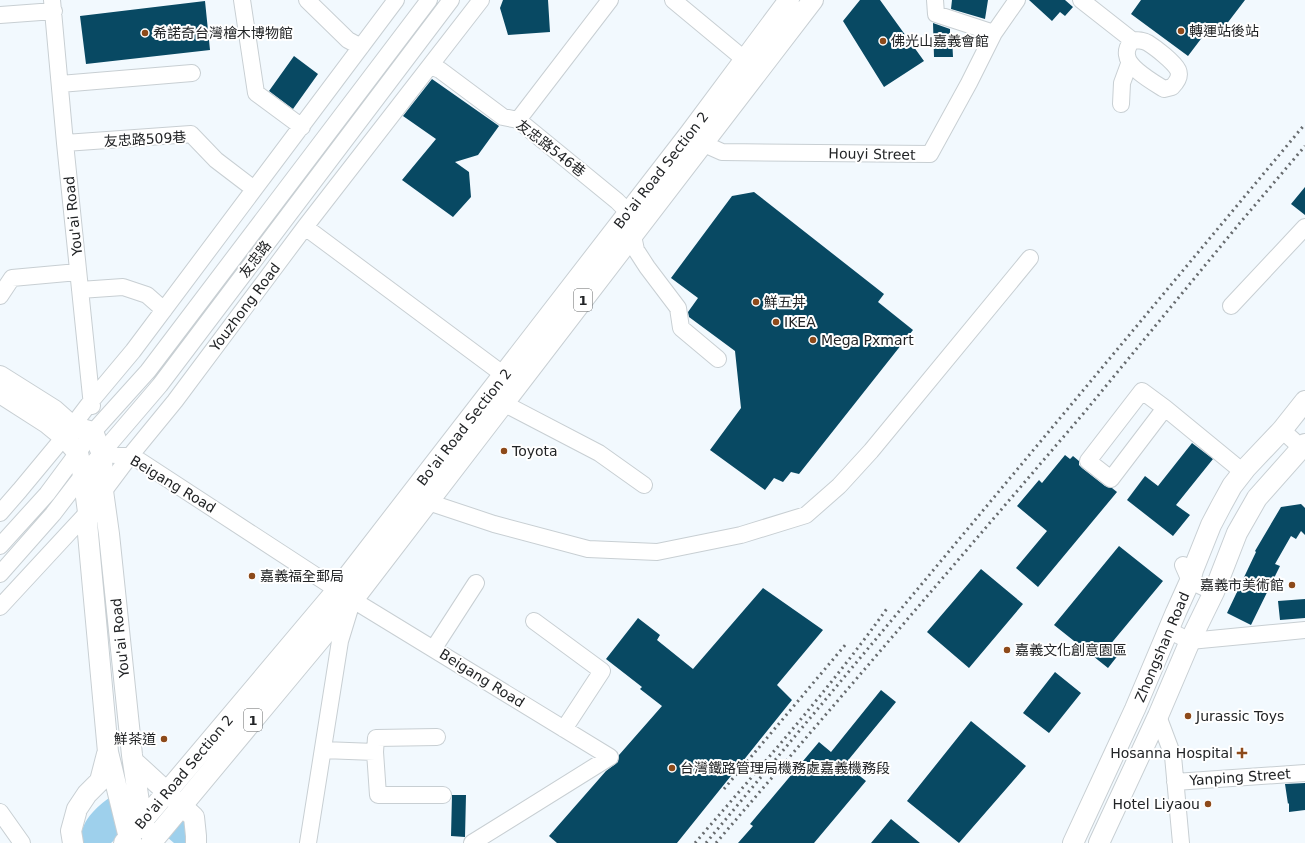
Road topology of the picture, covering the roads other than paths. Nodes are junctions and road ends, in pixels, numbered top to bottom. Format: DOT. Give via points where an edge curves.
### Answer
graph roads {
  1 [pos="242,0"];
  2 [pos="307,0"];
  3 [pos="396,0"];
  4 [pos="429,0"];
  5 [pos="451,0"];
  6 [pos="481,0"];
  7 [pos="610,0"];
  8 [pos="673,0"];
  9 [pos="789,0"];
  10 [pos="814,0"];
  11 [pos="935,0"];
  12 [pos="1017,0"];
  13 [pos="1081,0"];
  14 [pos="53,6"];
  15 [pos="0,15"];
  16 [pos="994,33"];
  17 [pos="1132,40"];
  18 [pos="361,47"];
  19 [pos="744,59"];
  20 [pos="1130,64"];
  21 [pos="430,66"];
  22 [pos="192,73"];
  23 [pos="60,84"];
  24 [pos="1120,104"];
  25 [pos="518,120"];
  26 [pos="302,127"];
  27 [pos="697,138"];
  28 [pos="65,143"];
  29 [pos="254,189"];
  30 [pos="628,212"];
  31 [pos="305,227"];
  32 [pos="1305,227"];
  33 [pos="633,236"];
  34 [pos="1030,258"];
  35 [pos="78,272"];
  36 [pos="80,290"];
  37 [pos="0,296"];
  38 [pos="1231,306"];
  39 [pos="164,310"];
  40 [pos="718,359"];
  41 [pos="504,375"];
  42 [pos="0,376"];
  43 [pos="0,393"];
  44 [pos="92,400"];
  45 [pos="1305,402"];
  46 [pos="503,403"];
  47 [pos="1165,408"];
  48 [pos="1282,430"];
  49 [pos="68,431"];
  50 [pos="93,432"];
  51 [pos="1304,447"];
  52 [pos="78,453"];
  53 [pos="102,454"];
  54 [pos="130,456"];
  55 [pos="1243,472"];
  56 [pos="83,475"];
  57 [pos="644,486"];
  58 [pos="103,491"];
  59 [pos="428,502"];
  60 [pos="88,512"];
  61 [pos="0,513"];
  62 [pos="0,546"];
  63 [pos="1187,573"];
  64 [pos="0,574"];
  65 [pos="476,583"];
  66 [pos="1214,592"];
  67 [pos="345,595"];
  68 [pos="0,607"];
  69 [pos="534,620"];
  70 [pos="1168,630"];
  71 [pos="1305,630"];
  72 [pos="1190,641"];
  73 [pos="434,648"];
  74 [pos="1139,701"];
  75 [pos="1158,716"];
  76 [pos="564,729"];
  77 [pos="437,737"];
  78 [pos="323,750"];
  79 [pos="108,752"];
  80 [pos="375,752"];
  81 [pos="133,761"];
  82 [pos="1305,773"];
  83 [pos="1175,782"];
  84 [pos="443,795"];
  85 [pos="175,798"];
  86 [pos="0,812"];
  87 [pos="142,822"];
  88 [pos="128,841"];
  89 [pos="154,842"];
  90 [pos="22,843"];
  91 [pos="72,843"];
  92 [pos="196,843"];
  93 [pos="308,843"];
  94 [pos="472,843"];
  95 [pos="1073,843"];
  96 [pos="1099,843"];
  97 [pos="1181,843"];
  1 -- 26 [label="street" via="256,93"];
  2 -- 18 [label="street" via="348,40"];
  3 -- 18 [label="street"];
  4 -- 50 [label="street, 友忠路" via="148,371"];
  5 -- 53 [label="street, 友忠路" via="160,385"];
  6 -- 21 [label="street, Youzhong Road"];
  7 -- 25 [label="street"];
  8 -- 19 [label="street"];
  9 -- 19 [label="main road, Bo'ai Road Section 2 / 1"];
  10 -- 27 [label="main road, Bo'ai Road Section 2 / 1"];
  11 -- 16 [label="street" via="936,14"];
  12 -- 16 [label="street, Houyi Street"];
  13 -- 17 [label="street"];
  14 -- 15 [label="street"];
  14 -- 23 [label="street, You'ai Road"];
  16 -- 27 [label="street, Houyi Street" via="930,154 722,152"];
  17 -- 20 [label="street" via="1126,54"];
  17 -- 20 [label="street" via="1147,42 1170,61 1178,71 1179,77 1172,87 1164,89"];
  18 -- 26 [label="street"];
  19 -- 27 [label="main road, Bo'ai Road Section 2 / 1"];
  20 -- 24 [label="street" via="1122,83"];
  21 -- 25 [label="street, 友忠路546巷" via="440,70 503,117"];
  21 -- 31 [label="street, Youzhong Road"];
  22 -- 23 [label="street"];
  23 -- 28 [label="street, You'ai Road"];
  25 -- 30 [label="street, 友忠路546巷"];
  26 -- 29 [label="street"];
  27 -- 30 [label="main road, Bo'ai Road Section 2 / 1"];
  27 -- 33 [label="main road, Bo'ai Road Section 2 / 1"];
  28 -- 29 [label="street, 友忠路509巷" via="191,134 216,160"];
  28 -- 35 [label="street, You'ai Road"];
  29 -- 39 [label="street"];
  30 -- 33 [label="street"];
  30 -- 41 [label="main road, Bo'ai Road Section 2 / 1"];
  31 -- 41 [label="street"];
  31 -- 54 [label="street, Youzhong Road"];
  32 -- 38 [label="street"];
  33 -- 40 [label="street" via="636,250 678,308 681,328"];
  33 -- 46 [label="main road, Bo'ai Road Section 2 / 1"];
  34 -- 59 [label="street" via="871,451 839,486 806,515 740,535 657,552 588,549 494,524"];
  35 -- 36 [label="street, You'ai Road"];
  35 -- 37 [label="street" via="12,278"];
  36 -- 39 [label="street" via="123,287 147,295"];
  36 -- 44 [label="street, You'ai Road"];
  39 -- 44 [label="street"];
  41 -- 67 [label="main road, Bo'ai Road Section 2 / 1"];
  42 -- 49 [label="main road" via="54,410"];
  43 -- 49 [label="main road" via="47,423"];
  44 -- 49 [label="street"];
  44 -- 50 [label="street, You'ai Road"];
  45 -- 48 [label="main road, Zhongshan Road"];
  46 -- 57 [label="street" via="599,453"];
  46 -- 59 [label="main road, Bo'ai Road Section 2 / 1"];
  47 -- 47 [label="street" via="1142,391 1088,461 1111,479"];
  47 -- 55 [label="street"];
  48 -- 51 [label="street"];
  48 -- 55 [label="main road, Zhongshan Road"];
  49 -- 50 [label="main road"];
  49 -- 52 [label="main road"];
  49 -- 61 [label="street"];
  50 -- 52 [label="street, 友忠路"];
  50 -- 53 [label="main road"];
  51 -- 66 [label="main road, Zhongshan Road" via="1257,498 1248,512"];
  52 -- 56 [label="main road"];
  52 -- 62 [label="street, 友忠路" via="47,494"];
  53 -- 54 [label="street, Beigang Road"];
  53 -- 56 [label="street, 友忠路"];
  53 -- 58 [label="main road, You'ai Road"];
  54 -- 58 [label="street, Youzhong Road"];
  54 -- 67 [label="street, Beigang Road"];
  55 -- 63 [label="main road, Zhongshan Road" via="1218,512 1196,564"];
  56 -- 60 [label="main road, You'ai Road"];
  56 -- 64 [label="street, 友忠路" via="53,514"];
  58 -- 60 [label="street, Youzhong Road"];
  58 -- 81 [label="main road, You'ai Road"];
  59 -- 67 [label="main road, Bo'ai Road Section 2 / 1"];
  60 -- 68 [label="street, Youzhong Road"];
  60 -- 79 [label="main road, You'ai Road"];
  63 -- 66 [label="street"];
  63 -- 70 [label="main road, Zhongshan Road"];
  65 -- 73 [label="street"];
  66 -- 72 [label="main road, Zhongshan Road"];
  67 -- 73 [label="street, Beigang Road"];
  67 -- 78 [label="street"];
  67 -- 85 [label="main road, Bo'ai Road Section 2 / 1"];
  69 -- 76 [label="street" via="602,671"];
  70 -- 72 [label="street"];
  70 -- 74 [label="main road, Zhongshan Road"];
  71 -- 72 [label="street"];
  72 -- 75 [label="main road, Zhongshan Road"];
  73 -- 76 [label="street, Beigang Road"];
  74 -- 75 [label="main road"];
  74 -- 95 [label="main road, Zhongshan Road"];
  75 -- 83 [label="street" via="1173,756"];
  75 -- 96 [label="main road, Zhongshan Road"];
  76 -- 94 [label="street, Beigang Road" via="610,757"];
  77 -- 80 [label="street" via="376,738"];
  78 -- 80 [label="street"];
  78 -- 93 [label="street"];
  79 -- 88 [label="main road, You'ai Road"];
  79 -- 91 [label="main road" via="100,781 77,809 71,831"];
  80 -- 84 [label="street" via="378,794"];
  81 -- 85 [label="main road"];
  81 -- 87 [label="main road, You'ai Road"];
  82 -- 83 [label="street, Yanping Street"];
  83 -- 97 [label="street"];
  85 -- 87 [label="main road, Bo'ai Road Section 2 / 1"];
  85 -- 89 [label="main road, Bo'ai Road Section 2 / 1"];
  85 -- 92 [label="main road" via="194,817"];
  86 -- 90 [label="street"];
  87 -- 88 [label="main road, Bo'ai Road Section 2 / 1"];
  87 -- 89 [label="main road"];
}
